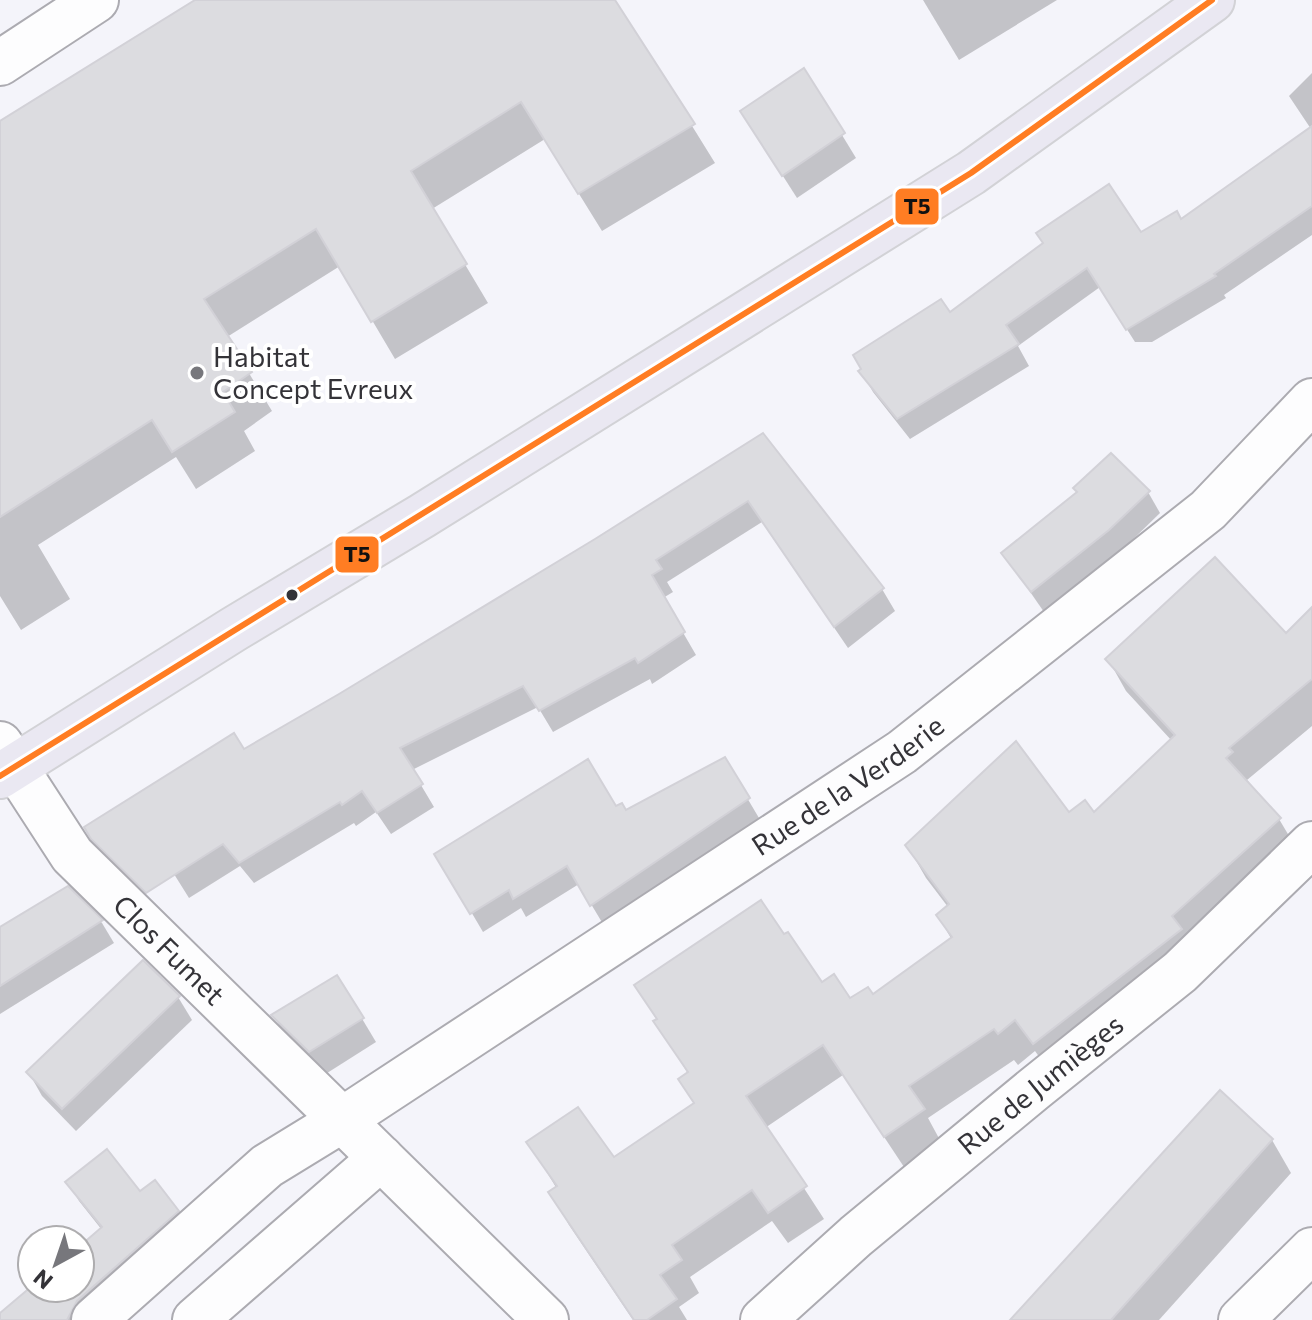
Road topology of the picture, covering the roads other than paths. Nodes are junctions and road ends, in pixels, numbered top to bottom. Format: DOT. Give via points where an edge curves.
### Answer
graph roads {
  1 [pos="96,0"];
  2 [pos="1212,0"];
  3 [pos="0,63"];
  4 [pos="1312,401"];
  5 [pos="4,762"];
  6 [pos="1312,844"];
  7 [pos="342,1120"];
  8 [pos="381,1158"];
  9 [pos="1312,1250"];
  10 [pos="94,1320"];
  11 [pos="195,1320"];
  12 [pos="546,1320"];
  13 [pos="763,1320"];
  14 [pos="1241,1320"];
  1 -- 3 [label="street"];
  2 -- 5 [label="main road" via="971,173 422,516"];
  4 -- 7 [label="street, Rue de la Verderie" via="1208,510 902,752"];
  5 -- 7 [label="street, Clos Fumet" via="72,855"];
  6 -- 13 [label="street, Rue de Jumièges" via="1180,972 903,1197"];
  7 -- 8 [label="street, Clos Fumet"];
  7 -- 10 [label="street, Rue de la Verderie" via="267,1166"];
  8 -- 11 [label="street"];
  8 -- 12 [label="street, Clos Fumet"];
  9 -- 14 [label="street"];
}
